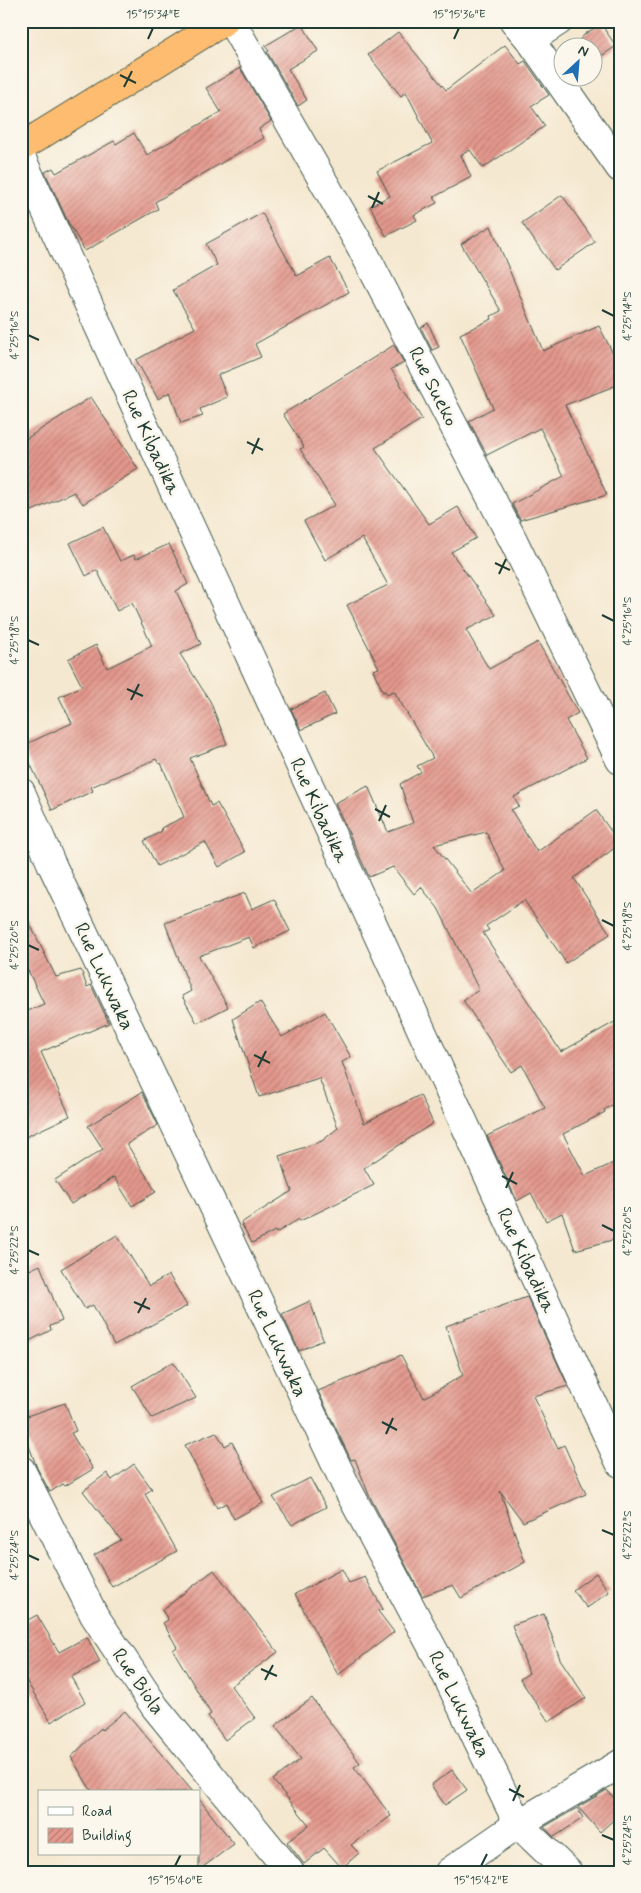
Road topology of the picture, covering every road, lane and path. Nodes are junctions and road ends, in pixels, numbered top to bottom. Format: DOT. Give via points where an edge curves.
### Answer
graph roads {
  1 [pos="224,21"];
  2 [pos="231,21"];
  3 [pos="559,21"];
  4 [pos="522,31"];
  5 [pos="21,147"];
  6 [pos="21,157"];
  7 [pos="620,168"];
  8 [pos="620,760"];
  9 [pos="21,792"];
  10 [pos="620,1463"];
  11 [pos="21,1470"];
  12 [pos="620,1764"];
  13 [pos="518,1824"];
  14 [pos="290,1872"];
  15 [pos="449,1872"];
  16 [pos="568,1872"];
  1 -- 5 [label="highway"];
  2 -- 8 [label="street, Rue Sueko" via="365,253 514,542"];
  3 -- 4 [label="street"];
  4 -- 7 [label="street"];
  6 -- 10 [label="street, Rue Kibadika"];
  9 -- 13 [label="street, Rue Lukwaka" via="346,1486 440,1662"];
  11 -- 14 [label="street, Rue Biola" via="99,1624 155,1706"];
  12 -- 13 [label="street"];
  13 -- 15 [label="street"];
  13 -- 16 [label="street, Rue Lukwaka"];
}
